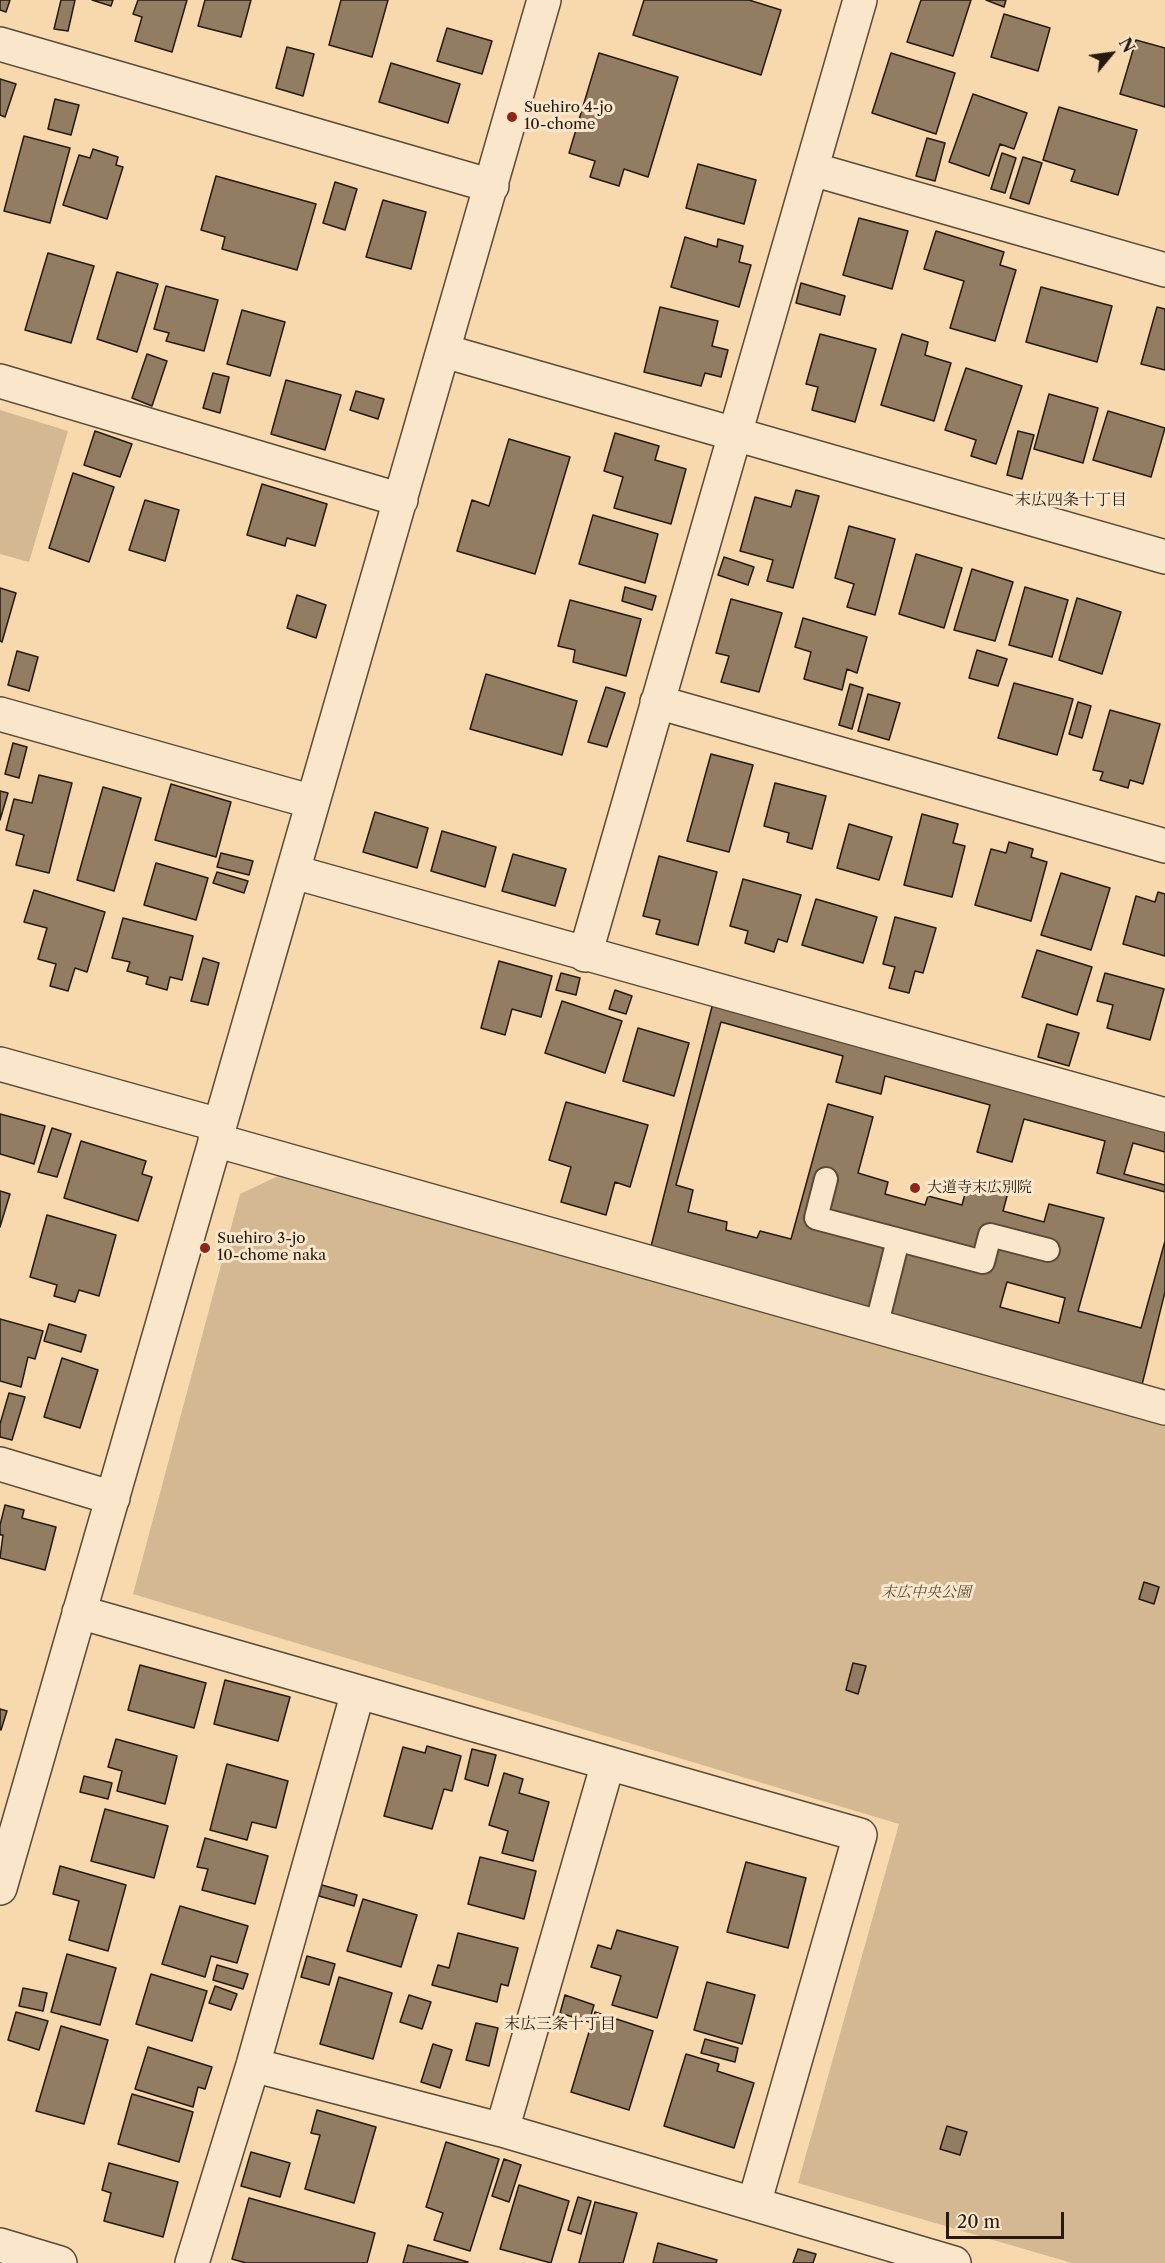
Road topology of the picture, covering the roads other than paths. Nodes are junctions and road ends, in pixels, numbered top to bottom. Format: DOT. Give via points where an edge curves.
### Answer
graph roads {
  1 [pos="544,0"];
  2 [pos="860,0"];
  3 [pos="0,44"];
  4 [pos="812,169"];
  5 [pos="492,186"];
  6 [pos="1165,270"];
  7 [pos="444,351"];
  8 [pos="0,381"];
  9 [pos="734,433"];
  10 [pos="401,500"];
  11 [pos="1165,557"];
  12 [pos="657,702"];
  13 [pos="0,714"];
  14 [pos="313,802"];
  15 [pos="1165,846"];
  16 [pos="294,872"];
  17 [pos="585,955"];
  18 [pos="0,1064"];
  19 [pos="1165,1115"];
  20 [pos="217,1133"];
  21 [pos="826,1179"];
  22 [pos="898,1240"];
  23 [pos="1048,1250"];
  24 [pos="876,1327"];
  25 [pos="1165,1408"];
  26 [pos="0,1464"];
  27 [pos="113,1498"];
  28 [pos="79,1612"];
  29 [pos="357,1692"];
  30 [pos="608,1763"];
  31 [pos="0,1888"];
  32 [pos="254,2065"];
  33 [pos="502,2130"];
  34 [pos="754,2204"];
  35 [pos="0,2246"];
  36 [pos="60,2263"];
  37 [pos="192,2263"];
  38 [pos="954,2263"];
  1 -- 5 [label="street"];
  2 -- 4 [label="street"];
  3 -- 5 [label="street"];
  4 -- 6 [label="street"];
  4 -- 9 [label="street"];
  5 -- 7 [label="street"];
  7 -- 9 [label="street"];
  7 -- 10 [label="street"];
  8 -- 10 [label="street"];
  9 -- 11 [label="street"];
  9 -- 12 [label="street"];
  10 -- 14 [label="street"];
  12 -- 15 [label="street"];
  12 -- 17 [label="street"];
  13 -- 14 [label="street"];
  14 -- 16 [label="street"];
  16 -- 17 [label="street"];
  16 -- 20 [label="street"];
  17 -- 19 [label="street"];
  18 -- 20 [label="street"];
  20 -- 24 [label="street"];
  20 -- 27 [label="street"];
  21 -- 22 [label="lane" via="816,1218"];
  22 -- 23 [label="lane" via="983,1262 990,1235"];
  22 -- 24 [label="lane"];
  24 -- 25 [label="street"];
  26 -- 27 [label="street"];
  27 -- 28 [label="street"];
  28 -- 29 [label="street"];
  28 -- 31 [label="street"];
  29 -- 30 [label="street"];
  29 -- 32 [label="street"];
  30 -- 33 [label="street"];
  30 -- 34 [label="street" via="860,1835"];
  32 -- 33 [label="street"];
  32 -- 37 [label="street"];
  33 -- 34 [label="street"];
  34 -- 38 [label="street"];
  35 -- 36 [label="street"];
}
